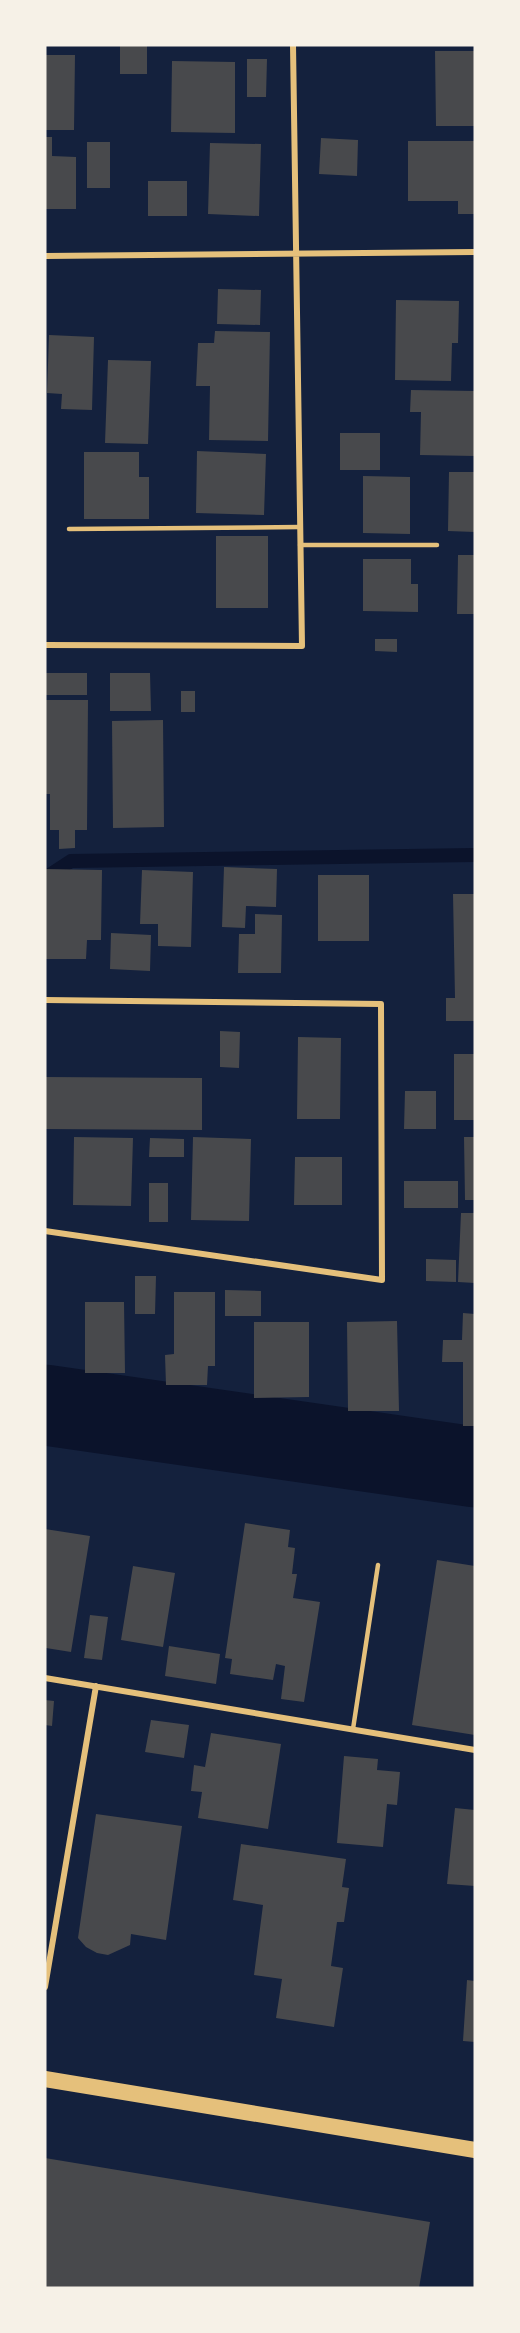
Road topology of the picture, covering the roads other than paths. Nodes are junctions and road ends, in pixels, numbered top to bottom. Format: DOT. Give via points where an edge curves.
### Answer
graph roads {
  1 [pos="293,45"];
  2 [pos="475,252"];
  3 [pos="295,253"];
  4 [pos="45,256"];
  5 [pos="300,527"];
  6 [pos="69,530"];
  7 [pos="300,545"];
  8 [pos="437,545"];
  9 [pos="45,645"];
  10 [pos="45,1000"];
  11 [pos="45,1231"];
  12 [pos="378,1565"];
  13 [pos="45,1678"];
  14 [pos="96,1686"];
  15 [pos="353,1729"];
  16 [pos="475,1750"];
  17 [pos="45,1987"];
  18 [pos="45,2079"];
  19 [pos="475,2150"];
  1 -- 3 [label="street"];
  2 -- 3 [label="street"];
  3 -- 4 [label="street"];
  3 -- 5 [label="street"];
  5 -- 6 [label="lane"];
  5 -- 7 [label="street"];
  7 -- 8 [label="lane"];
  7 -- 9 [label="street" via="302,646"];
  10 -- 11 [label="street" via="381,1004 382,1281"];
  12 -- 15 [label="lane"];
  13 -- 14 [label="street"];
  14 -- 15 [label="street"];
  14 -- 17 [label="street"];
  15 -- 16 [label="street"];
  18 -- 19 [label="highway"];
}
